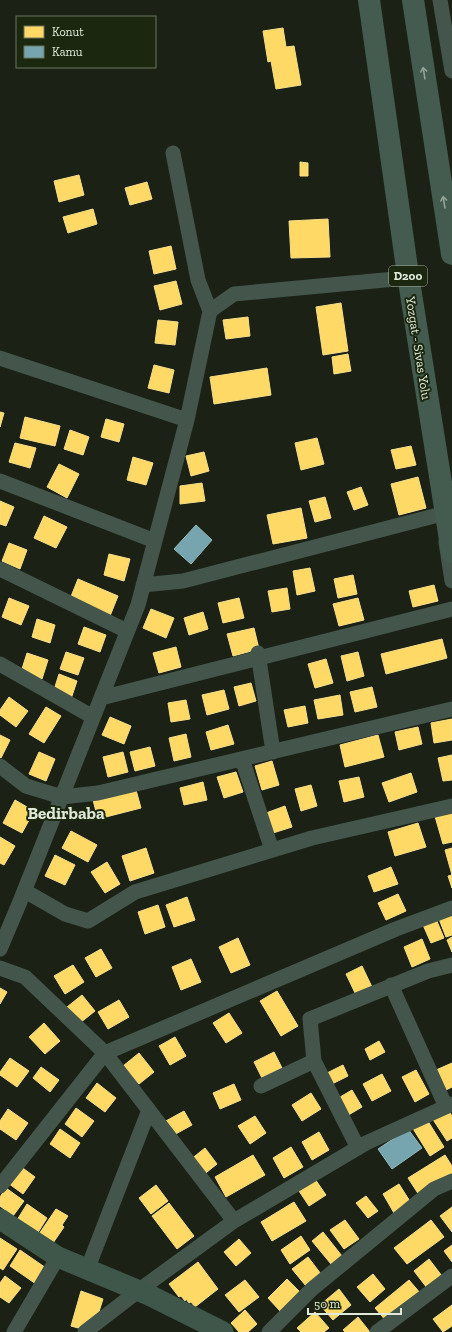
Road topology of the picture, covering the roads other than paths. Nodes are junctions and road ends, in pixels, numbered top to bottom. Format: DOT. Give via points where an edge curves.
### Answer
graph roads {
  1 [pos="360,0"];
  2 [pos="368,0"];
  3 [pos="413,0"];
  4 [pos="440,0"];
  5 [pos="452,71"];
  6 [pos="173,153"];
  7 [pos="452,254"];
  8 [pos="406,278"];
  9 [pos="210,311"];
  10 [pos="0,358"];
  11 [pos="187,420"];
  12 [pos="0,481"];
  13 [pos="442,514"];
  14 [pos="155,542"];
  15 [pos="452,552"];
  16 [pos="0,569"];
  17 [pos="452,581"];
  18 [pos="143,585"];
  19 [pos="452,609"];
  20 [pos="128,631"];
  21 [pos="258,655"];
  22 [pos="0,664"];
  23 [pos="101,698"];
  24 [pos="452,709"];
  25 [pos="93,717"];
  26 [pos="273,752"];
  27 [pos="242,759"];
  28 [pos="0,766"];
  29 [pos="62,797"];
  30 [pos="452,806"];
  31 [pos="272,850"];
  32 [pos="25,891"];
  33 [pos="452,908"];
  34 [pos="0,949"];
  35 [pos="452,965"];
  36 [pos="0,968"];
  37 [pos="392,985"];
  38 [pos="105,1053"];
  39 [pos="314,1061"];
  40 [pos="261,1086"];
  41 [pos="449,1105"];
  42 [pos="148,1110"];
  43 [pos="358,1148"];
  44 [pos="452,1181"];
  45 [pos="0,1186"];
  46 [pos="0,1219"];
  47 [pos="234,1221"];
  48 [pos="58,1258"];
  49 [pos="87,1270"];
  50 [pos="452,1276"];
  51 [pos="138,1291"];
  52 [pos="14,1332"];
  53 [pos="86,1332"];
  54 [pos="223,1332"];
  55 [pos="269,1332"];
  56 [pos="377,1332"];
  1 -- 8 [label="street"];
  2 -- 15 [label="highway, Yozgat - Sivas Yolu / D200"];
  7 -- 3 [label="highway, one-way"];
  4 -- 5 [label="street"];
  6 -- 9 [label="street" via="198,280"];
  8 -- 9 [label="street" via="234,294"];
  8 -- 13 [label="street"];
  9 -- 11 [label="street"];
  10 -- 11 [label="street"];
  11 -- 14 [label="street"];
  12 -- 14 [label="street"];
  13 -- 17 [label="street"];
  13 -- 18 [label="street" via="183,582"];
  14 -- 18 [label="street"];
  16 -- 20 [label="street"];
  18 -- 20 [label="street"];
  19 -- 21 [label="street"];
  20 -- 23 [label="street"];
  21 -- 23 [label="street"];
  21 -- 26 [label="street"];
  22 -- 25 [label="street"];
  23 -- 25 [label="street"];
  24 -- 26 [label="street"];
  25 -- 29 [label="street"];
  26 -- 27 [label="street"];
  27 -- 29 [label="street" via="98,793"];
  27 -- 31 [label="street"];
  28 -- 29 [label="street" via="26,786"];
  29 -- 32 [label="street"];
  30 -- 31 [label="street" via="312,838"];
  31 -- 32 [label="street" via="135,892 88,921 66,914"];
  32 -- 34 [label="street"];
  33 -- 38 [label="street" via="396,929"];
  35 -- 37 [label="street"];
  36 -- 38 [label="street" via="26,976"];
  37 -- 39 [label="street" via="310,1019"];
  37 -- 41 [label="street"];
  38 -- 42 [label="street"];
  38 -- 45 [label="street"];
  39 -- 40 [label="street"];
  39 -- 43 [label="street"];
  41 -- 43 [label="street"];
  42 -- 47 [label="street"];
  42 -- 49 [label="street"];
  43 -- 47 [label="street"];
  44 -- 55 [label="street" via="434,1189 312,1289"];
  46 -- 48 [label="street"];
  47 -- 51 [label="street"];
  48 -- 49 [label="street"];
  48 -- 52 [label="street"];
  49 -- 51 [label="street"];
  50 -- 56 [label="street"];
  51 -- 53 [label="street"];
  51 -- 54 [label="street"];
}
